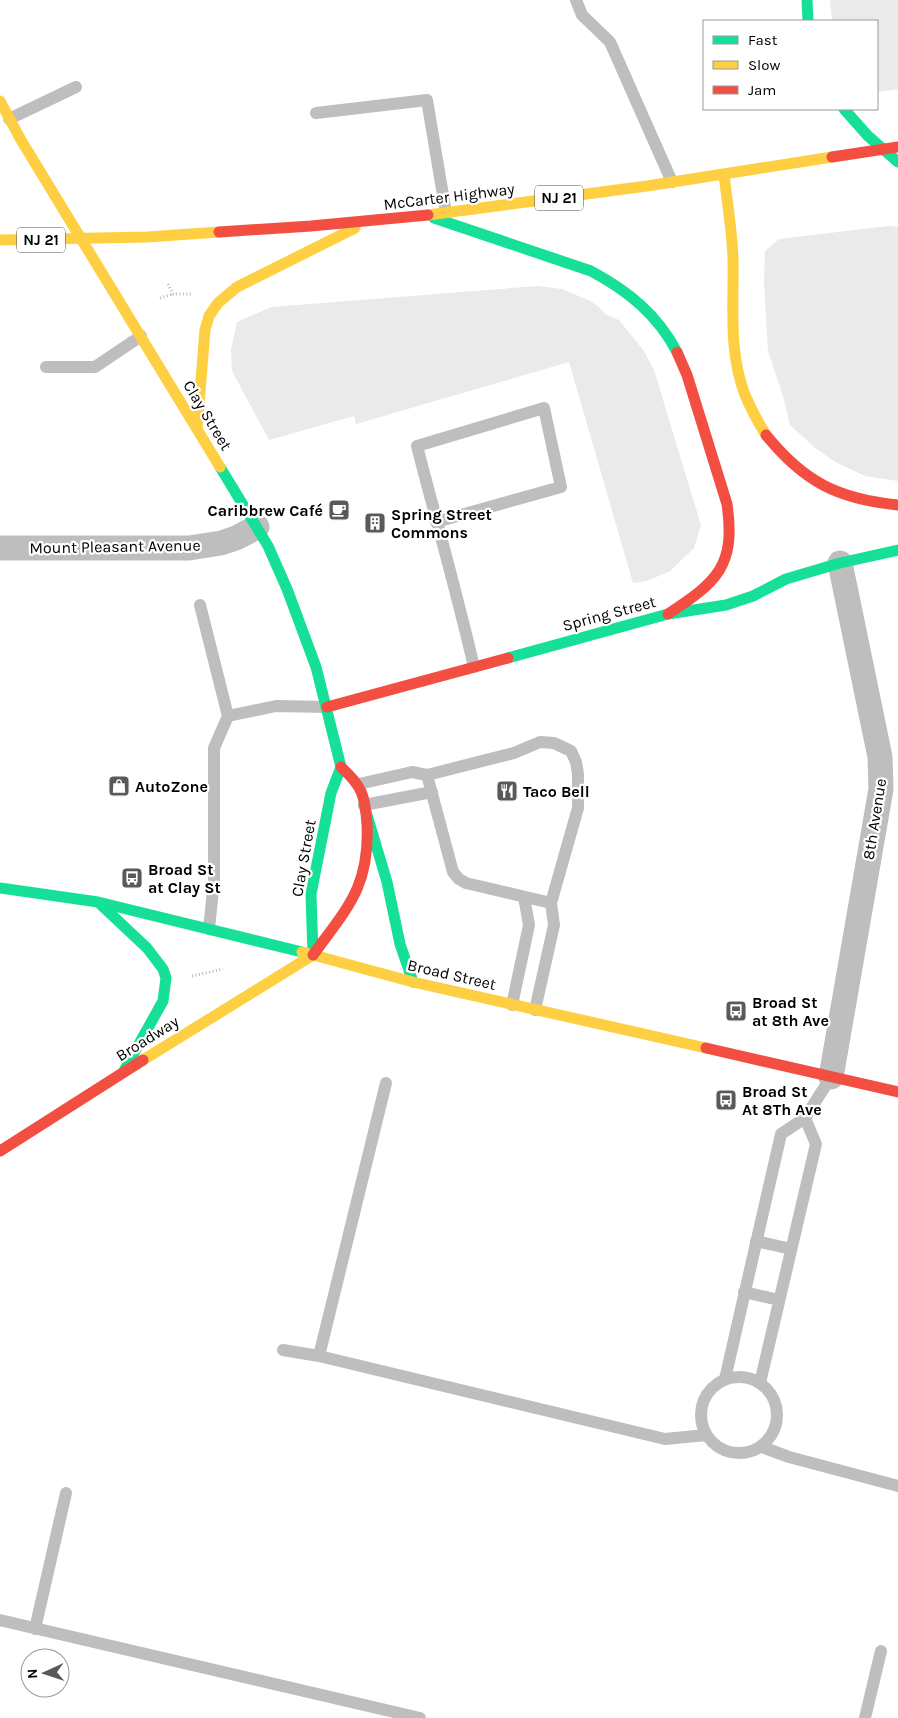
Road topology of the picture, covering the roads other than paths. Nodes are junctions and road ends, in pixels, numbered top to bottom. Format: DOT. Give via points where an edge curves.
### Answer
graph roads {
  1 [pos="576,0"];
  2 [pos="807,0"];
  3 [pos="808,20"];
  4 [pos="76,87"];
  5 [pos="0,101"];
  6 [pos="845,110"];
  7 [pos="316,113"];
  8 [pos="9,119"];
  9 [pos="898,147"];
  10 [pos="883,150"];
  11 [pos="898,162"];
  12 [pos="724,174"];
  13 [pos="672,182"];
  14 [pos="446,213"];
  15 [pos="428,216"];
  16 [pos="369,221"];
  17 [pos="82,239"];
  18 [pos="0,240"];
  19 [pos="141,336"];
  20 [pos="46,367"];
  21 [pos="197,428"];
  22 [pos="898,505"];
  23 [pos="436,522"];
  24 [pos="257,527"];
  25 [pos="0,548"];
  26 [pos="898,550"];
  27 [pos="840,563"];
  28 [pos="200,605"];
  29 [pos="668,614"];
  30 [pos="474,667"];
  31 [pos="327,708"];
  32 [pos="228,716"];
  33 [pos="341,767"];
  34 [pos="428,775"];
  35 [pos="359,784"];
  36 [pos="432,792"];
  37 [pos="364,805"];
  38 [pos="0,888"];
  39 [pos="524,897"];
  40 [pos="98,902"];
  41 [pos="551,903"];
  42 [pos="209,929"];
  43 [pos="313,955"];
  44 [pos="413,982"];
  45 [pos="512,1005"];
  46 [pos="536,1010"];
  47 [pos="123,1072"];
  48 [pos="831,1077"];
  49 [pos="386,1084"];
  50 [pos="898,1092"];
  51 [pos="805,1118"];
  52 [pos="0,1151"];
  53 [pos="756,1241"];
  54 [pos="791,1248"];
  55 [pos="744,1292"];
  56 [pos="779,1300"];
  57 [pos="283,1350"];
  58 [pos="319,1356"];
  59 [pos="725,1380"];
  60 [pos="760,1383"];
  61 [pos="706,1435"];
  62 [pos="762,1446"];
  63 [pos="898,1486"];
  64 [pos="66,1493"];
  65 [pos="0,1620"];
  66 [pos="35,1629"];
  67 [pos="882,1651"];
  68 [pos="420,1718"];
  69 [pos="864,1718"];
  1 -- 13 [label="lane" via="582,15 610,42"];
  2 -- 3 [label="main road"];
  4 -- 8 [label="lane"];
  5 -- 8 [label="main road, Clay Street"];
  6 -- 10 [label="main road"];
  7 -- 14 [label="lane" via="427,100"];
  8 -- 17 [label="main road, Clay Street"];
  9 -- 10 [label="main road, McCarter Highway / NJ 21"];
  10 -- 11 [label="main road"];
  10 -- 12 [label="main road, McCarter Highway / NJ 21"];
  12 -- 13 [label="main road, McCarter Highway / NJ 21"];
  12 -- 22 [label="main road" via="732,243 734,348 740,382 752,412 772,444 796,468 824,487 852,498"];
  13 -- 14 [label="main road, McCarter Highway / NJ 21"];
  14 -- 15 [label="main road, McCarter Highway / NJ 21"];
  15 -- 16 [label="main road, McCarter Highway / NJ 21"];
  15 -- 29 [label="main road" via="612,282 647,309 671,339 687,375 727,504 731,537 715,578"];
  16 -- 17 [label="main road, McCarter Highway / NJ 21" via="250,231"];
  16 -- 21 [label="main road" via="237,287 218,303 205,330"];
  17 -- 18 [label="main road, McCarter Highway / NJ 21"];
  17 -- 19 [label="main road, Clay Street"];
  19 -- 20 [label="lane" via="95,367"];
  19 -- 21 [label="main road, Clay Street"];
  21 -- 24 [label="main road, Clay Street"];
  23 -- 23 [label="lane" via="416,446 544,408 561,487"];
  23 -- 30 [label="lane"];
  24 -- 25 [label="street, Mount Pleasant Avenue" via="221,543 189,548"];
  24 -- 31 [label="main road, Clay Street" via="278,564 316,667"];
  26 -- 27 [label="main road, Spring Street"];
  27 -- 29 [label="main road, Spring Street" via="786,579 753,596"];
  27 -- 48 [label="street, 8th Avenue" via="882,772"];
  28 -- 32 [label="lane"];
  29 -- 30 [label="main road, Spring Street"];
  30 -- 31 [label="main road, Spring Street"];
  31 -- 32 [label="lane" via="276,706"];
  31 -- 33 [label="main road, Clay Street"];
  32 -- 42 [label="lane" via="214,748 214,880"];
  33 -- 35 [label="main road"];
  33 -- 43 [label="main road, Clay Street" via="331,793 311,894"];
  34 -- 35 [label="lane" via="412,772"];
  34 -- 36 [label="lane"];
  34 -- 41 [label="lane" via="514,753 540,742 554,743 570,752 578,774 578,808"];
  35 -- 37 [label="main road"];
  36 -- 37 [label="lane"];
  36 -- 39 [label="lane" via="453,872 458,879"];
  37 -- 43 [label="main road" via="367,848 362,879 356,893"];
  37 -- 44 [label="main road"];
  38 -- 40 [label="main road, Broad Street"];
  39 -- 41 [label="lane"];
  39 -- 45 [label="lane" via="529,925"];
  40 -- 42 [label="main road, Broad Street"];
  40 -- 47 [label="main road" via="159,961 166,979 163,1001"];
  41 -- 46 [label="lane" via="554,925"];
  42 -- 43 [label="main road, Broad Street"];
  43 -- 44 [label="main road, Broad Street"];
  43 -- 47 [label="main road, Broadway"];
  44 -- 45 [label="main road, Broad Street"];
  45 -- 46 [label="main road, Broad Street"];
  46 -- 48 [label="main road, Broad Street"];
  47 -- 52 [label="main road, Broadway"];
  48 -- 50 [label="main road, Broad Street"];
  48 -- 51 [label="lane"];
  49 -- 58 [label="lane"];
  51 -- 53 [label="lane" via="781,1134"];
  51 -- 54 [label="lane" via="816,1144"];
  53 -- 54 [label="lane"];
  53 -- 55 [label="lane"];
  54 -- 56 [label="lane"];
  55 -- 56 [label="lane"];
  55 -- 59 [label="lane"];
  56 -- 60 [label="lane"];
  57 -- 58 [label="lane"];
  58 -- 61 [label="lane" via="665,1439"];
  59 -- 60 [label="lane" via="749,1378"];
  59 -- 61 [label="lane" via="705,1397 701,1423"];
  60 -- 62 [label="lane" via="769,1391 778,1414 771,1438"];
  61 -- 62 [label="lane" via="725,1452 752,1452"];
  62 -- 63 [label="lane" via="789,1458"];
  64 -- 66 [label="lane"];
  65 -- 66 [label="lane"];
  66 -- 68 [label="lane"];
  67 -- 69 [label="lane"];
}
